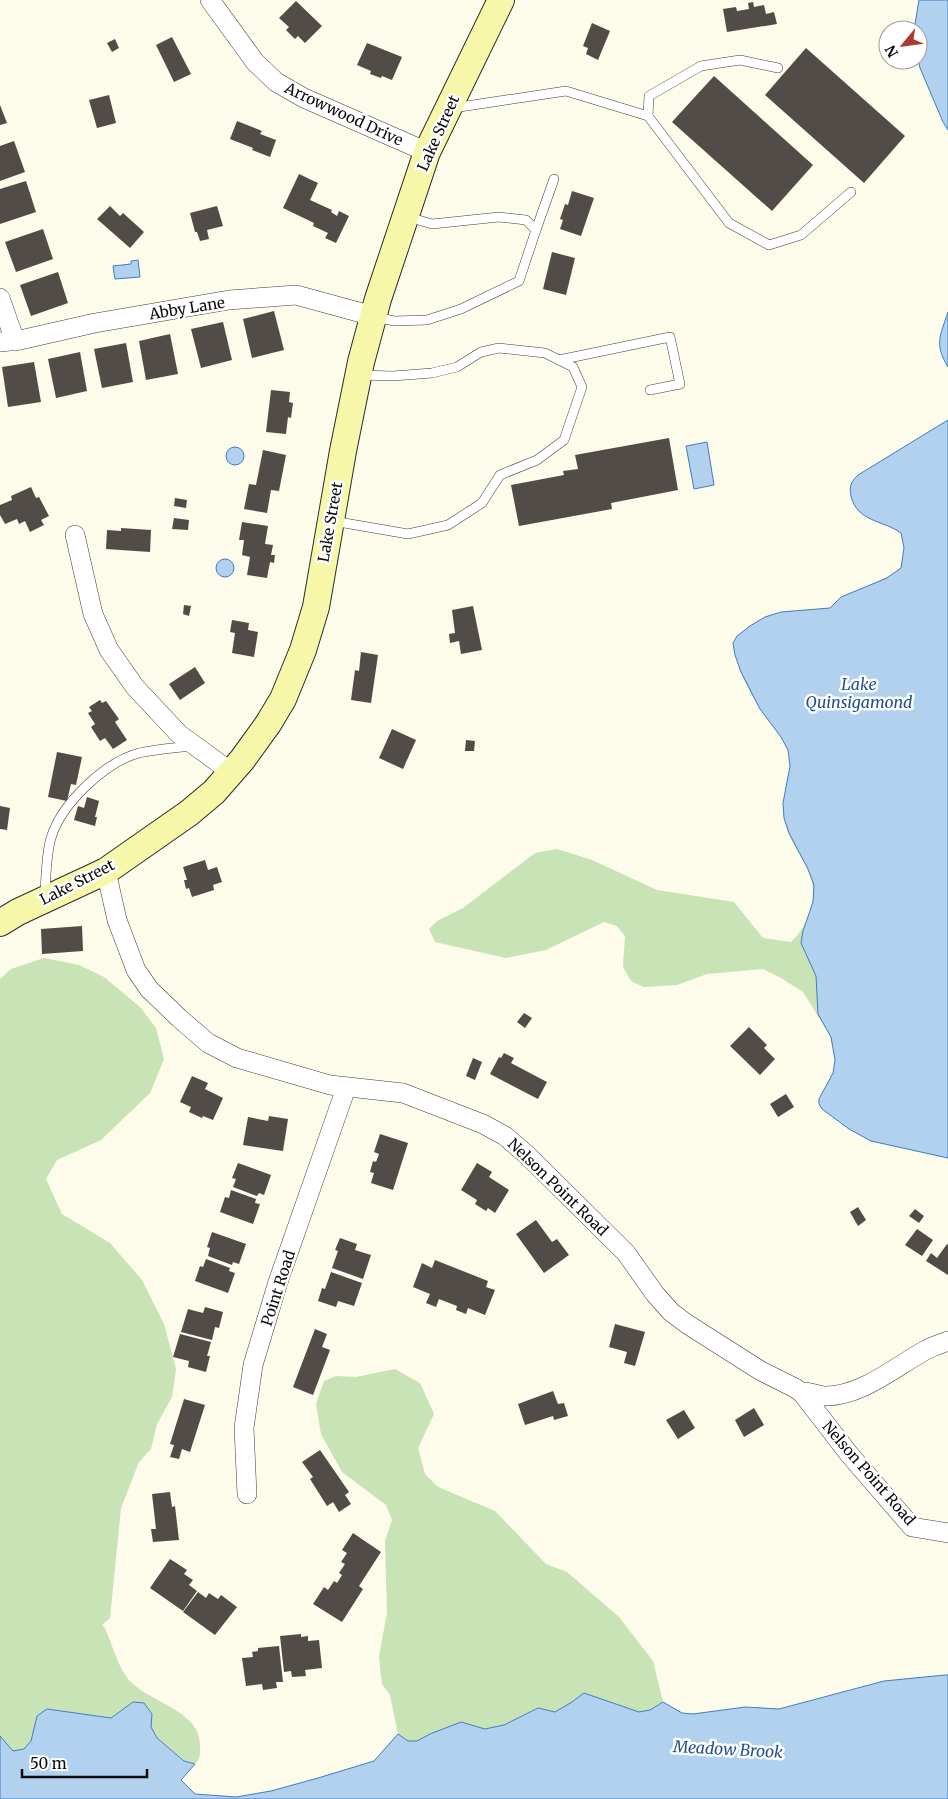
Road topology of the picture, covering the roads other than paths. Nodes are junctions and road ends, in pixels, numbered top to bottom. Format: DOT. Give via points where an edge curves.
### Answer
graph roads {
  1 [pos="210,0"];
  2 [pos="501,0"];
  3 [pos="778,68"];
  4 [pos="448,109"];
  5 [pos="648,116"];
  6 [pos="428,152"];
  7 [pos="554,179"];
  8 [pos="851,192"];
  9 [pos="406,216"];
  10 [pos="536,230"];
  11 [pos="0,298"];
  12 [pos="373,316"];
  13 [pos="7,342"];
  14 [pos="559,360"];
  15 [pos="359,375"];
  16 [pos="650,390"];
  17 [pos="330,521"];
  18 [pos="75,535"];
  19 [pos="195,745"];
  20 [pos="232,772"];
  21 [pos="106,871"];
  22 [pos="45,899"];
  23 [pos="0,922"];
  24 [pos="346,1088"];
  25 [pos="948,1341"];
  26 [pos="802,1393"];
  27 [pos="247,1494"];
  28 [pos="948,1533"];
  1 -- 6 [label="street, Arrowwood Drive" via="245,50 276,82 304,98"];
  2 -- 4 [label="main road, Lake Street"];
  3 -- 5 [label="lane" via="740,60 701,66 649,96"];
  4 -- 5 [label="lane" via="566,91"];
  4 -- 6 [label="main road, Lake Street"];
  5 -- 8 [label="lane" via="728,223 769,245 800,235"];
  6 -- 9 [label="main road, Lake Street"];
  7 -- 10 [label="lane"];
  9 -- 10 [label="lane" via="432,224 499,217 526,220"];
  9 -- 12 [label="main road, Lake Street"];
  10 -- 12 [label="lane" via="519,281 461,309 427,320 394,321"];
  11 -- 13 [label="street"];
  12 -- 13 [label="street, Abby Lane" via="296,295 209,304"];
  12 -- 15 [label="main road, Lake Street"];
  14 -- 15 [label="lane" via="544,353 499,348 481,352 457,367 432,373"];
  14 -- 16 [label="lane" via="670,337 680,384"];
  14 -- 17 [label="lane" via="573,367 582,387 564,440 537,460 500,475 482,503 448,525 408,534"];
  15 -- 17 [label="main road, Lake Street"];
  17 -- 20 [label="main road, Lake Street" via="316,607 297,667 276,712"];
  18 -- 19 [label="street" via="93,614 109,650 135,687 180,734"];
  19 -- 20 [label="street"];
  19 -- 22 [label="lane" via="139,753 116,762 99,774 56,823 50,840"];
  20 -- 21 [label="main road, Lake Street" via="189,813"];
  21 -- 22 [label="main road, Lake Street"];
  21 -- 24 [label="street, Nelson Point Road" via="117,920 136,970 149,989 179,1018 208,1043 237,1058"];
  22 -- 23 [label="main road, Lake Street"];
  24 -- 26 [label="street, Nelson Point Road" via="403,1092 483,1124 504,1136 626,1253 671,1312 761,1371"];
  24 -- 27 [label="street, Point Road" via="278,1282 253,1365 244,1428"];
  25 -- 26 [label="street, Nelson Point Road" via="861,1387 836,1395"];
  26 -- 28 [label="street, Nelson Point Road" via="912,1527"];
}
